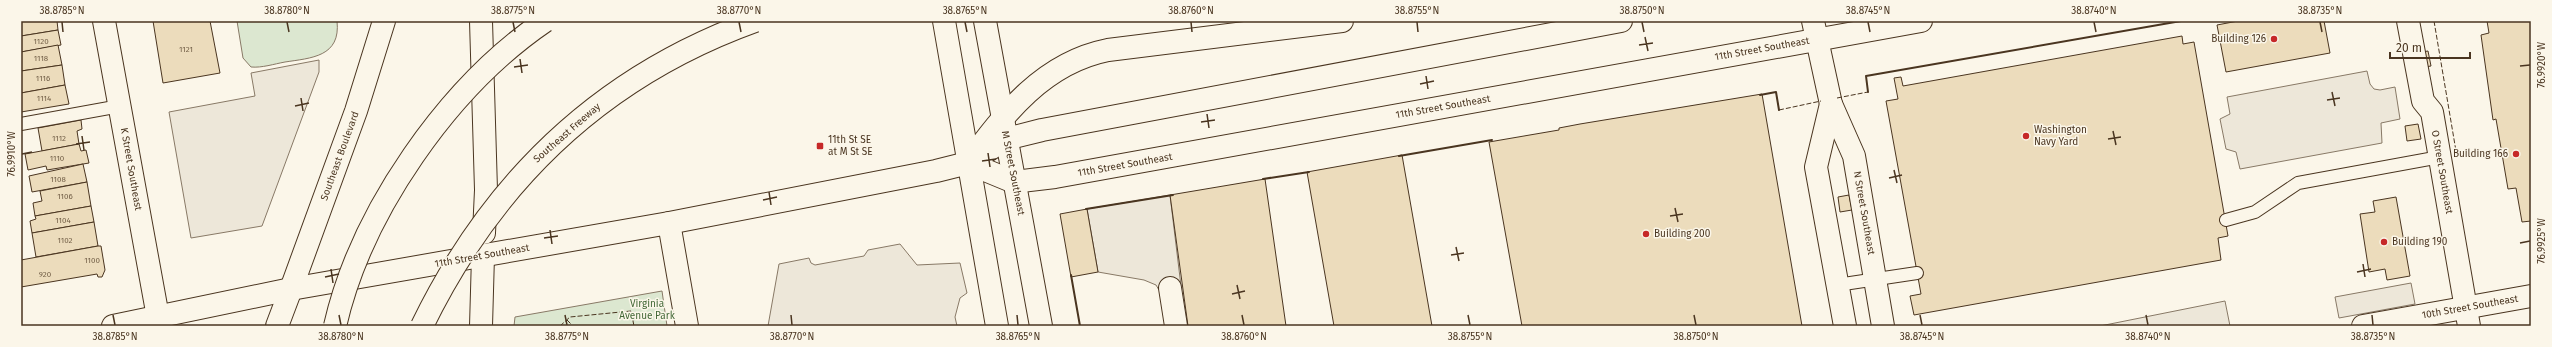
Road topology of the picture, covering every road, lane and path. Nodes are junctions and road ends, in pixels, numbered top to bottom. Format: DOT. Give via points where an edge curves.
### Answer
graph roads {
  1 [pos="104,21"];
  2 [pos="384,21"];
  3 [pos="481,21"];
  4 [pos="545,21"];
  5 [pos="755,21"];
  6 [pos="944,21"];
  7 [pos="985,21"];
  8 [pos="1342,21"];
  9 [pos="1621,21"];
  10 [pos="1921,21"];
  11 [pos="2408,21"];
  12 [pos="1816,30"];
  13 [pos="1831,104"];
  14 [pos="120,106"];
  15 [pos="1002,117"];
  16 [pos="21,124"];
  17 [pos="1006,139"];
  18 [pos="2440,157"];
  19 [pos="968,164"];
  20 [pos="1014,182"];
  21 [pos="2226,220"];
  22 [pos="669,223"];
  23 [pos="483,256"];
  24 [pos="1917,273"];
  25 [pos="1876,279"];
  26 [pos="1836,285"];
  27 [pos="1170,288"];
  28 [pos="291,289"];
  29 [pos="2531,296"];
  30 [pos="158,317"];
  31 [pos="2467,317"];
  32 [pos="113,326"];
  33 [pos="277,326"];
  34 [pos="335,326"];
  35 [pos="422,326"];
  36 [pos="481,326"];
  37 [pos="687,326"];
  38 [pos="997,326"];
  39 [pos="1041,326"];
  40 [pos="1176,326"];
  41 [pos="1845,326"];
  42 [pos="1882,326"];
  43 [pos="2363,326"];
  1 -- 14 [label="main road, K Street Southeast"];
  2 -- 28 [label="main road, Southeast Boulevard" via="358,104"];
  3 -- 23 [label="main road" via="486,190"];
  4 -- 34 [label="main road, bridge" via="493,64 460,98 428,135 402,172 371,228 350,274"];
  5 -- 35 [label="main road, Southeast Freeway, bridge" via="694,46 653,68 615,92 537,157 474,234 444,280"];
  6 -- 19 [label="main road"];
  7 -- 15 [label="main road, M Street Southeast"];
  8 -- 15 [label="main road" via="1092,53 1066,62"];
  9 -- 17 [label="main road, 11th Street Southeast" via="1042,130"];
  10 -- 12 [label="main road, 11th Street Southeast"];
  11 -- 18 [label="main road, O Street Southeast" via="2423,101 2432,112"];
  12 -- 13 [label="main road, N Street Southeast"];
  12 -- 20 [label="main road, 11th Street Southeast" via="1055,177"];
  13 -- 25 [label="main road, N Street Southeast" via="1854,156"];
  13 -- 26 [label="main road, N Street Southeast" via="1816,167"];
  14 -- 16 [label="lane"];
  14 -- 30 [label="main road, K Street Southeast"];
  15 -- 17 [label="main road, M Street Southeast"];
  15 -- 19 [label="main road"];
  17 -- 19 [label="main road, 11th Street Southeast"];
  17 -- 20 [label="main road, M Street Southeast"];
  18 -- 21 [label="lane" via="2298,183 2255,212"];
  18 -- 31 [label="main road, O Street Southeast"];
  19 -- 20 [label="main road, 11th Street Southeast"];
  19 -- 22 [label="main road, 11th Street Southeast"];
  19 -- 38 [label="main road"];
  20 -- 39 [label="main road, M Street Southeast"];
  22 -- 23 [label="main road, 11th Street Southeast"];
  22 -- 37 [label="main road"];
  23 -- 28 [label="main road, 11th Street Southeast"];
  23 -- 36 [label="main road"];
  24 -- 25 [label="lane"];
  25 -- 26 [label="lane"];
  25 -- 42 [label="main road, N Street Southeast"];
  26 -- 41 [label="main road, N Street Southeast"];
  27 -- 40 [label="main road"];
  28 -- 30 [label="main road, 11th Street Southeast"];
  28 -- 33 [label="main road, Southeast Boulevard"];
  29 -- 31 [label="main road, 10th Street Southeast"];
  30 -- 32 [label="main road, 11th Street Southeast"];
  31 -- 43 [label="main road, 10th Street Southeast"];
}
